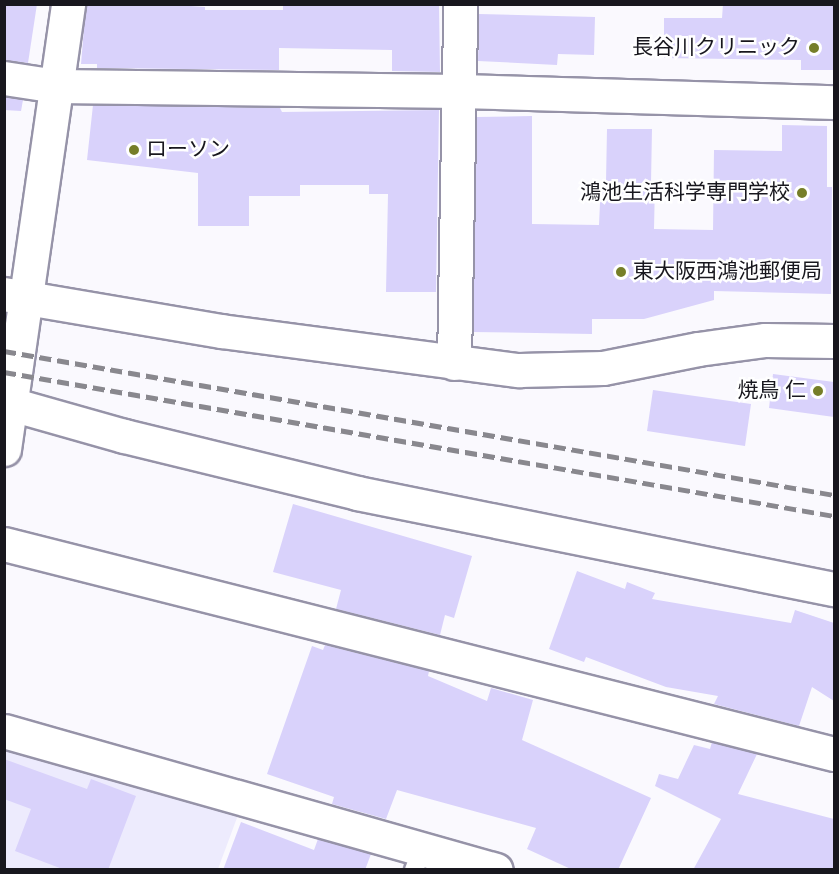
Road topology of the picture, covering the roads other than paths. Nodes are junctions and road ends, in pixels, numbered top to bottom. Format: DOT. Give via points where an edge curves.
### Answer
graph roads {
  1 [pos="68,4"];
  2 [pos="460,4"];
  3 [pos="4,78"];
  4 [pos="56,86"];
  5 [pos="459,91"];
  6 [pos="834,102"];
  7 [pos="15,296"];
  8 [pos="834,341"];
  9 [pos="454,363"];
  10 [pos="11,404"];
  11 [pos="4,449"];
  12 [pos="4,544"];
  13 [pos="834,589"];
  14 [pos="4,731"];
  15 [pos="834,754"];
  16 [pos="418,858"];
  17 [pos="496,870"];
  1 -- 4 [label="street"];
  2 -- 5 [label="street"];
  3 -- 4 [label="street"];
  4 -- 5 [label="street"];
  4 -- 7 [label="street"];
  5 -- 6 [label="street"];
  5 -- 9 [label="street"];
  7 -- 9 [label="street" via="222,331"];
  7 -- 10 [label="street"];
  8 -- 9 [label="street" via="747,341 603,368 519,370"];
  10 -- 11 [label="street"];
  10 -- 13 [label="street" via="357,493"];
  12 -- 15 [label="street"];
  14 -- 16 [label="street"];
  16 -- 17 [label="street"];
}
